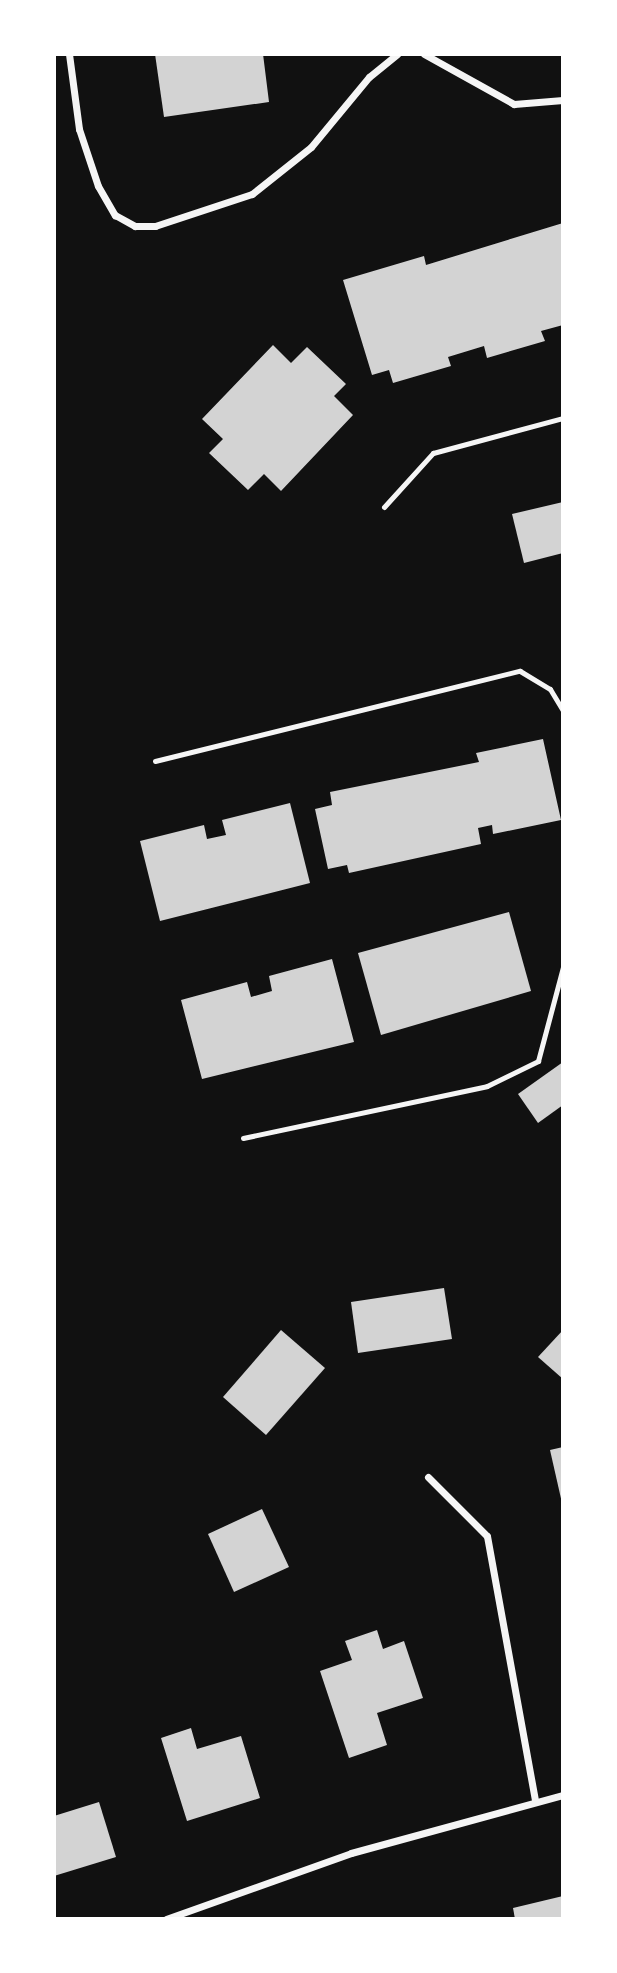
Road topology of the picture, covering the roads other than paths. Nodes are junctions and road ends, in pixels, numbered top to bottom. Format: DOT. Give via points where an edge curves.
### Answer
graph roads {
  1 [pos="69,54"];
  2 [pos="397,54"];
  3 [pos="424,54"];
  4 [pos="563,100"];
  5 [pos="563,418"];
  6 [pos="384,507"];
  7 [pos="563,711"];
  8 [pos="155,761"];
  9 [pos="563,967"];
  10 [pos="243,1138"];
  11 [pos="428,1477"];
  12 [pos="563,1795"];
  13 [pos="535,1801"];
  14 [pos="166,1919"];
  1 -- 2 [label="street" via="79,129 98,186 115,215 135,226 155,226 252,194 311,147 369,77"];
  3 -- 4 [label="street" via="514,104"];
  5 -- 6 [label="lane" via="433,453"];
  7 -- 8 [label="lane" via="550,689 520,671"];
  9 -- 10 [label="lane" via="538,1061 487,1086"];
  11 -- 13 [label="street" via="487,1536"];
  12 -- 13 [label="street"];
  13 -- 14 [label="street" via="351,1853"];
}
